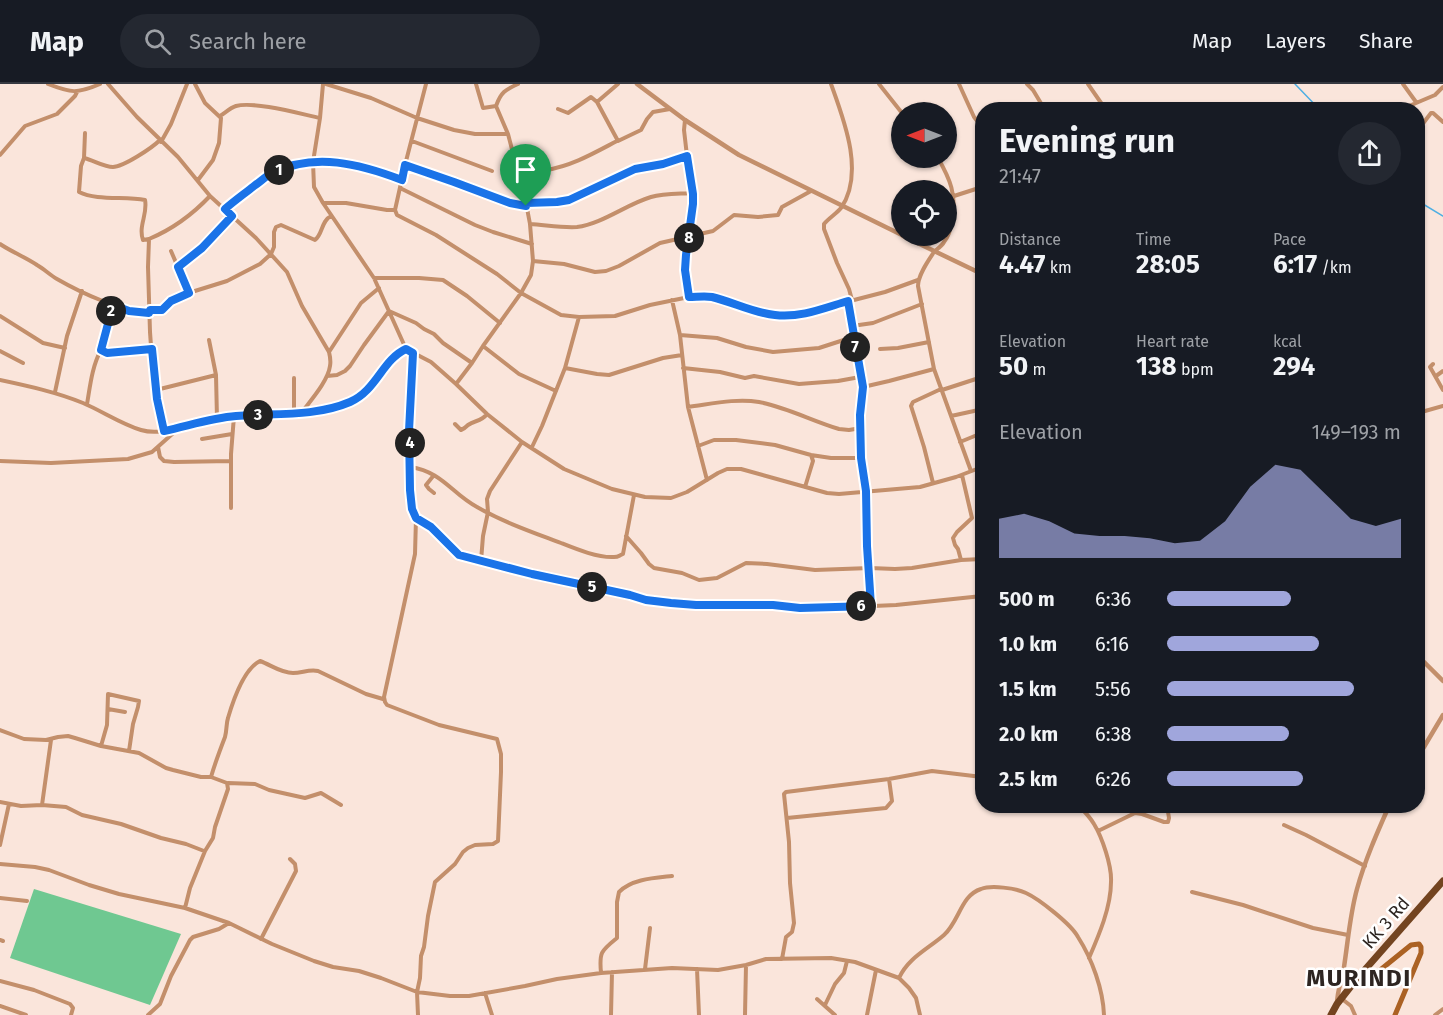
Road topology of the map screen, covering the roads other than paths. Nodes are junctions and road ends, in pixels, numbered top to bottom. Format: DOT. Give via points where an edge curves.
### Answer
graph roads {
  1 [pos="48,84"];
  2 [pos="100,84"];
  3 [pos="108,84"];
  4 [pos="187,84"];
  5 [pos="195,84"];
  6 [pos="324,84"];
  7 [pos="426,84"];
  8 [pos="476,84"];
  9 [pos="518,84"];
  10 [pos="618,84"];
  11 [pos="637,84"];
  12 [pos="831,84"];
  13 [pos="879,84"];
  14 [pos="959,84"];
  15 [pos="1027,84"];
  16 [pos="1088,84"];
  17 [pos="1403,84"];
  18 [pos="1443,87"];
  19 [pos="77,92"];
  20 [pos="597,102"];
  21 [pos="893,102"];
  22 [pos="1040,102"];
  23 [pos="1100,102"];
  24 [pos="1417,102"];
  25 [pos="496,106"];
  26 [pos="558,109"];
  27 [pos="670,109"];
  28 [pos="220,116"];
  29 [pos="320,118"];
  30 [pos="417,118"];
  31 [pos="975,118"];
  32 [pos="685,120"];
  33 [pos="1425,121"];
  34 [pos="1443,122"];
  35 [pos="85,133"];
  36 [pos="508,134"];
  37 [pos="160,141"];
  38 [pos="412,141"];
  39 [pos="618,141"];
  40 [pos="0,155"];
  41 [pos="687,156"];
  42 [pos="84,158"];
  43 [pos="313,162"];
  44 [pos="405,165"];
  45 [pos="492,171"];
  46 [pos="518,172"];
  47 [pos="198,180"];
  48 [pos="402,180"];
  49 [pos="400,189"];
  50 [pos="975,189"];
  51 [pos="811,191"];
  52 [pos="693,194"];
  53 [pos="957,195"];
  54 [pos="210,196"];
  55 [pos="323,203"];
  56 [pos="526,205"];
  57 [pos="843,206"];
  58 [pos="225,209"];
  59 [pos="395,210"];
  60 [pos="232,216"];
  61 [pos="331,216"];
  62 [pos="530,224"];
  63 [pos="891,230"];
  64 [pos="689,236"];
  65 [pos="149,239"];
  66 [pos="0,244"];
  67 [pos="532,244"];
  68 [pos="923,246"];
  69 [pos="941,246"];
  70 [pos="171,251"];
  71 [pos="935,252"];
  72 [pos="271,254"];
  73 [pos="533,261"];
  74 [pos="178,267"];
  75 [pos="975,271"];
  76 [pos="374,278"];
  77 [pos="918,280"];
  78 [pos="379,288"];
  79 [pos="82,291"];
  80 [pos="189,293"];
  81 [pos="521,293"];
  82 [pos="689,297"];
  83 [pos="672,300"];
  84 [pos="850,301"];
  85 [pos="922,304"];
  86 [pos="113,305"];
  87 [pos="389,311"];
  88 [pos="150,312"];
  89 [pos="0,316"];
  90 [pos="579,317"];
  91 [pos="500,323"];
  92 [pos="852,326"];
  93 [pos="680,335"];
  94 [pos="854,337"];
  95 [pos="209,340"];
  96 [pos="929,342"];
  97 [pos="483,346"];
  98 [pos="65,348"];
  99 [pos="152,349"];
  100 [pos="406,349"];
  101 [pos="880,349"];
  102 [pos="101,350"];
  103 [pos="0,351"];
  104 [pos="329,352"];
  105 [pos="413,353"];
  106 [pos="682,355"];
  107 [pos="23,363"];
  108 [pos="472,363"];
  109 [pos="1433,364"];
  110 [pos="565,368"];
  111 [pos="683,368"];
  112 [pos="934,369"];
  113 [pos="1443,371"];
  114 [pos="216,375"];
  115 [pos="327,376"];
  116 [pos="1436,376"];
  117 [pos="860,377"];
  118 [pos="294,378"];
  119 [pos="975,379"];
  120 [pos="0,380"];
  121 [pos="456,384"];
  122 [pos="863,387"];
  123 [pos="156,390"];
  124 [pos="941,390"];
  125 [pos="1443,390"];
  126 [pos="556,391"];
  127 [pos="55,392"];
  128 [pos="87,404"];
  129 [pos="1443,406"];
  130 [pos="688,407"];
  131 [pos="975,411"];
  132 [pos="1425,411"];
  133 [pos="294,413"];
  134 [pos="302,413"];
  135 [pos="487,414"];
  136 [pos="234,416"];
  137 [pos="951,416"];
  138 [pos="217,419"];
  139 [pos="455,424"];
  140 [pos="180,428"];
  141 [pos="861,428"];
  142 [pos="164,431"];
  143 [pos="232,434"];
  144 [pos="975,436"];
  145 [pos="202,439"];
  146 [pos="522,441"];
  147 [pos="960,442"];
  148 [pos="698,446"];
  149 [pos="158,447"];
  150 [pos="532,447"];
  151 [pos="812,455"];
  152 [pos="861,458"];
  153 [pos="0,461"];
  154 [pos="231,461"];
  155 [pos="410,467"];
  156 [pos="975,469"];
  157 [pos="970,471"];
  158 [pos="434,475"];
  159 [pos="962,475"];
  160 [pos="707,480"];
  161 [pos="933,484"];
  162 [pos="805,487"];
  163 [pos="866,491"];
  164 [pos="434,493"];
  165 [pos="634,495"];
  166 [pos="231,508"];
  167 [pos="488,512"];
  168 [pos="416,518"];
  169 [pos="626,536"];
  170 [pos="975,559"];
  171 [pos="961,560"];
  172 [pos="481,561"];
  173 [pos="870,568"];
  174 [pos="975,597"];
  175 [pos="871,606"];
  176 [pos="1425,663"];
  177 [pos="1443,681"];
  178 [pos="382,699"];
  179 [pos="108,709"];
  180 [pos="125,712"];
  181 [pos="1443,715"];
  182 [pos="0,730"];
  183 [pos="51,740"];
  184 [pos="1425,745"];
  185 [pos="101,746"];
  186 [pos="129,751"];
  187 [pos="975,776"];
  188 [pos="211,777"];
  189 [pos="889,779"];
  190 [pos="227,783"];
  191 [pos="0,802"];
  192 [pos="9,804"];
  193 [pos="42,805"];
  194 [pos="341,805"];
  195 [pos="1086,813"];
  196 [pos="1135,813"];
  197 [pos="1135,813"];
  198 [pos="1169,813"];
  199 [pos="1386,813"];
  200 [pos="787,818"];
  201 [pos="1284,825"];
  202 [pos="1098,831"];
  203 [pos="0,845"];
  204 [pos="205,851"];
  205 [pos="290,859"];
  206 [pos="0,864"];
  207 [pos="1365,866"];
  208 [pos="672,876"];
  209 [pos="1443,881"];
  210 [pos="1192,892"];
  211 [pos="0,898"];
  212 [pos="27,901"];
  213 [pos="185,908"];
  214 [pos="229,923"];
  215 [pos="650,928"];
  216 [pos="1348,935"];
  217 [pos="261,939"];
  218 [pos="782,958"];
  219 [pos="1089,958"];
  220 [pos="847,961"];
  221 [pos="746,965"];
  222 [pos="645,969"];
  223 [pos="697,969"];
  224 [pos="876,970"];
  225 [pos="612,972"];
  226 [pos="601,973"];
  227 [pos="898,978"];
  228 [pos="0,981"];
  229 [pos="1355,981"];
  230 [pos="417,992"];
  231 [pos="485,993"];
  232 [pos="817,999"];
  233 [pos="1340,1001"];
  234 [pos="825,1005"];
  235 [pos="0,1006"];
  236 [pos="1443,1009"];
  237 [pos="26,1015"];
  238 [pos="71,1015"];
  239 [pos="148,1015"];
  240 [pos="418,1015"];
  241 [pos="492,1015"];
  242 [pos="611,1015"];
  243 [pos="699,1015"];
  244 [pos="745,1015"];
  245 [pos="835,1015"];
  246 [pos="867,1015"];
  247 [pos="920,1015"];
  248 [pos="1104,1015"];
  249 [pos="1331,1015"];
  250 [pos="1355,1015"];
  251 [pos="1395,1015"];
  252 [pos="1435,1015"];
  1 -- 19 [label="street"];
  2 -- 19 [label="street"];
  3 -- 37 [label="street"];
  4 -- 37 [label="street"];
  5 -- 28 [label="street" via="210,109"];
  6 -- 29 [label="street"];
  6 -- 30 [label="street"];
  7 -- 30 [label="street"];
  8 -- 25 [label="street" via="483,108"];
  9 -- 25 [label="street" via="503,92"];
  10 -- 20 [label="street"];
  11 -- 27 [label="street"];
  12 -- 57 [label="street" via="850,148 852,173"];
  13 -- 21 [label="street"];
  14 -- 31 [label="street"];
  15 -- 22 [label="street"];
  16 -- 23 [label="street"];
  17 -- 24 [label="street"];
  18 -- 24 [label="street"];
  19 -- 40 [label="street" via="57,114 25,126"];
  20 -- 26 [label="street" via="591,97 568,113"];
  20 -- 39 [label="street"];
  25 -- 36 [label="street"];
  27 -- 32 [label="street"];
  27 -- 39 [label="street" via="653,112 641,130"];
  28 -- 29 [label="street" via="237,106 252,106"];
  28 -- 47 [label="street" via="219,143 213,160"];
  29 -- 43 [label="street"];
  30 -- 36 [label="street" via="462,132"];
  30 -- 38 [label="street"];
  32 -- 41 [label="street"];
  32 -- 51 [label="street" via="739,155"];
  33 -- 34 [label="street" via="1433,113"];
  35 -- 42 [label="street"];
  36 -- 46 [label="street"];
  37 -- 42 [label="street" via="113,167"];
  37 -- 47 [label="street"];
  38 -- 44 [label="street"];
  38 -- 45 [label="street"];
  39 -- 46 [label="street" via="566,166"];
  41 -- 52 [label="street"];
  41 -- 56 [label="street" via="635,169 569,200"];
  42 -- 65 [label="street" via="80,192 145,200 141,233 143,240"];
  43 -- 48 [label="street" via="364,167"];
  43 -- 55 [label="street" via="314,187"];
  43 -- 58 [label="street" via="271,173"];
  44 -- 48 [label="street"];
  44 -- 56 [label="street" via="510,203"];
  46 -- 56 [label="street"];
  47 -- 54 [label="street"];
  48 -- 49 [label="street"];
  49 -- 59 [label="street"];
  49 -- 67 [label="street" via="475,225"];
  50 -- 53 [label="street"];
  51 -- 57 [label="street"];
  51 -- 64 [label="street" via="782,207 778,215 734,215 713,231"];
  52 -- 62 [label="street" via="651,197 578,227"];
  52 -- 64 [label="street"];
  54 -- 58 [label="street"];
  54 -- 65 [label="street" via="195,212"];
  55 -- 59 [label="street"];
  55 -- 61 [label="street"];
  56 -- 62 [label="street"];
  57 -- 63 [label="street"];
  57 -- 84 [label="street" via="824,224 824,229 849,289"];
  58 -- 60 [label="street"];
  59 -- 81 [label="street" via="397,215 436,235"];
  60 -- 72 [label="street"];
  60 -- 74 [label="street"];
  61 -- 72 [label="street" via="325,220 318,240 281,225 276,227"];
  61 -- 76 [label="street"];
  62 -- 67 [label="street"];
  64 -- 73 [label="street" via="660,243 600,272"];
  64 -- 82 [label="street" via="685,270"];
  65 -- 88 [label="street"];
  66 -- 79 [label="street"];
  67 -- 73 [label="street"];
  68 -- 71 [label="street"];
  69 -- 71 [label="street"];
  70 -- 74 [label="street"];
  71 -- 75 [label="street"];
  71 -- 77 [label="street"];
  72 -- 80 [label="street" via="238,276"];
  72 -- 104 [label="street" via="286,272"];
  73 -- 81 [label="street" via="531,275"];
  74 -- 80 [label="street"];
  76 -- 78 [label="street"];
  76 -- 91 [label="street" via="443,280"];
  77 -- 84 [label="street"];
  77 -- 85 [label="street"];
  78 -- 87 [label="street"];
  78 -- 104 [label="street" via="361,303"];
  79 -- 86 [label="street"];
  79 -- 98 [label="street"];
  80 -- 88 [label="street" via="162,310"];
  81 -- 90 [label="street" via="558,314"];
  81 -- 91 [label="street"];
  82 -- 83 [label="street"];
  82 -- 84 [label="street" via="711,297 783,316 801,316"];
  83 -- 90 [label="street" via="615,316"];
  83 -- 93 [label="street"];
  84 -- 92 [label="street"];
  85 -- 92 [label="street" via="873,323"];
  85 -- 96 [label="street"];
  86 -- 88 [label="street"];
  86 -- 102 [label="street"];
  87 -- 100 [label="street"];
  87 -- 108 [label="street" via="434,334"];
  87 -- 115 [label="street" via="350,366 337,375"];
  88 -- 99 [label="street"];
  89 -- 98 [label="street" via="43,343"];
  90 -- 110 [label="street"];
  91 -- 97 [label="street"];
  92 -- 94 [label="street"];
  93 -- 94 [label="street" via="717,338 773,352 819,348"];
  93 -- 106 [label="street"];
  94 -- 117 [label="street"];
  95 -- 114 [label="street"];
  96 -- 101 [label="street"];
  96 -- 112 [label="street"];
  97 -- 108 [label="street"];
  97 -- 126 [label="street" via="519,374"];
  98 -- 127 [label="street"];
  99 -- 102 [label="street" via="107,353"];
  99 -- 123 [label="street"];
  100 -- 105 [label="street"];
  100 -- 134 [label="street" via="391,360 362,395 339,406"];
  102 -- 128 [label="street"];
  103 -- 107 [label="street"];
  104 -- 115 [label="street"];
  105 -- 121 [label="street" via="431,362"];
  105 -- 155 [label="street"];
  106 -- 110 [label="street" via="609,375"];
  106 -- 111 [label="street"];
  108 -- 121 [label="street"];
  109 -- 116 [label="street" via="1430,367"];
  110 -- 126 [label="street"];
  111 -- 117 [label="street" via="799,384"];
  111 -- 130 [label="street"];
  112 -- 122 [label="street"];
  112 -- 124 [label="street"];
  113 -- 116 [label="street"];
  114 -- 123 [label="street"];
  114 -- 138 [label="street"];
  115 -- 134 [label="street"];
  116 -- 125 [label="street"];
  117 -- 122 [label="street"];
  118 -- 133 [label="street"];
  119 -- 124 [label="street"];
  120 -- 127 [label="street"];
  121 -- 135 [label="street"];
  122 -- 141 [label="street"];
  123 -- 142 [label="street"];
  124 -- 137 [label="street"];
  124 -- 161 [label="street" via="912,402 911,406"];
  126 -- 150 [label="street"];
  127 -- 128 [label="street"];
  128 -- 142 [label="street" via="142,430"];
  129 -- 132 [label="street"];
  130 -- 141 [label="street" via="757,401 839,429"];
  130 -- 148 [label="street"];
  131 -- 137 [label="street"];
  133 -- 134 [label="street"];
  133 -- 136 [label="street"];
  135 -- 139 [label="street" via="463,430"];
  135 -- 146 [label="street"];
  136 -- 138 [label="street"];
  136 -- 143 [label="street"];
  137 -- 147 [label="street"];
  138 -- 140 [label="street"];
  140 -- 142 [label="street"];
  140 -- 149 [label="street"];
  141 -- 152 [label="street"];
  143 -- 145 [label="street"];
  143 -- 154 [label="street"];
  144 -- 147 [label="street"];
  146 -- 150 [label="street"];
  146 -- 167 [label="street" via="490,491"];
  147 -- 157 [label="street"];
  148 -- 151 [label="street" via="714,440 736,440"];
  148 -- 160 [label="street"];
  149 -- 153 [label="street" via="128,459"];
  149 -- 154 [label="street" via="160,457 174,462"];
  150 -- 165 [label="street" via="564,469"];
  151 -- 152 [label="street"];
  151 -- 162 [label="street"];
  152 -- 163 [label="street"];
  154 -- 166 [label="street"];
  155 -- 158 [label="street"];
  155 -- 168 [label="street"];
  156 -- 157 [label="street"];
  157 -- 159 [label="street"];
  158 -- 164 [label="street" via="426,485"];
  158 -- 167 [label="street"];
  159 -- 161 [label="street"];
  159 -- 171 [label="street" via="972,518 953,538"];
  160 -- 162 [label="street" via="727,469 741,469"];
  160 -- 165 [label="street" via="670,498"];
  161 -- 163 [label="street"];
  162 -- 163 [label="street" via="831,494"];
  163 -- 173 [label="street"];
  165 -- 169 [label="street"];
  167 -- 169 [label="street" via="578,550 612,557 623,554"];
  167 -- 172 [label="street"];
  168 -- 172 [label="street" via="459,555"];
  168 -- 230 [label="street" via="415,554 385,702 439,725 497,739 501,754 498,841 468,848 435,882"];
  169 -- 173 [label="street" via="654,568 699,580 717,578 746,563 815,570"];
  170 -- 171 [label="street"];
  171 -- 173 [label="street" via="905,569"];
  172 -- 175 [label="street" via="671,603 800,608"];
  173 -- 175 [label="street"];
  174 -- 175 [label="street"];
  176 -- 177 [label="street"];
  178 -- 188 [label="street" via="318,671 289,673 257,662 241,682"];
  179 -- 180 [label="street"];
  179 -- 185 [label="street"];
  179 -- 186 [label="street" via="108,694 139,701"];
  181 -- 184 [label="street"];
  182 -- 183 [label="street" via="24,739"];
  183 -- 185 [label="street" via="68,736"];
  183 -- 193 [label="street"];
  185 -- 186 [label="street"];
  186 -- 188 [label="street" via="166,768"];
  187 -- 189 [label="street" via="932,771"];
  188 -- 190 [label="street"];
  189 -- 200 [label="street" via="786,792"];
  189 -- 200 [label="street" via="892,801 886,808"];
  190 -- 194 [label="street" via="255,784 305,798 321,793"];
  190 -- 204 [label="street" via="213,838"];
  191 -- 192 [label="street"];
  192 -- 193 [label="street"];
  192 -- 203 [label="street"];
  193 -- 204 [label="street" via="66,807"];
  195 -- 202 [label="street"];
  196 -- 202 [label="street"];
  197 -- 198 [label="street" via="1164,822 1168,822"];
  199 -- 207 [label="street"];
  200 -- 218 [label="street" via="794,929 786,937"];
  201 -- 207 [label="street"];
  202 -- 219 [label="street" via="1112,884"];
  204 -- 213 [label="street"];
  205 -- 217 [label="street" via="296,871"];
  206 -- 213 [label="street" via="49,870 120,894"];
  207 -- 216 [label="street"];
  208 -- 226 [label="street" via="628,885 619,892 616,938 600,956"];
  209 -- 229 [label="highway, KK 3 Rd"];
  210 -- 216 [label="street"];
  211 -- 212 [label="street"];
  213 -- 214 [label="street"];
  214 -- 217 [label="street"];
  214 -- 239 [label="street" via="190,940 160,1004"];
  215 -- 222 [label="street"];
  216 -- 233 [label="street" via="1337,995"];
  217 -- 230 [label="street" via="314,961 370,974"];
  218 -- 220 [label="street"];
  218 -- 221 [label="street"];
  219 -- 227 [label="street" via="1068,925 1026,893 985,888 970,895 946,933 907,964"];
  219 -- 248 [label="street"];
  220 -- 224 [label="street"];
  220 -- 234 [label="street" via="844,974"];
  221 -- 223 [label="street"];
  221 -- 244 [label="street"];
  222 -- 223 [label="street"];
  222 -- 225 [label="street"];
  223 -- 243 [label="street"];
  224 -- 227 [label="street"];
  224 -- 246 [label="street"];
  225 -- 226 [label="street"];
  225 -- 242 [label="street"];
  226 -- 231 [label="street"];
  227 -- 247 [label="street" via="916,998"];
  228 -- 238 [label="street" via="70,1004"];
  229 -- 233 [label="highway, KK 3 Rd"];
  229 -- 251 [label="main road" via="1367,979 1411,945 1419,944 1421,953"];
  230 -- 231 [label="street" via="450,996"];
  230 -- 240 [label="street"];
  231 -- 241 [label="street"];
  232 -- 234 [label="street"];
  233 -- 249 [label="highway, KK 3 Rd"];
  233 -- 250 [label="street" via="1351,1006"];
  234 -- 245 [label="street"];
  235 -- 237 [label="street"];
  236 -- 252 [label="street"];
}
